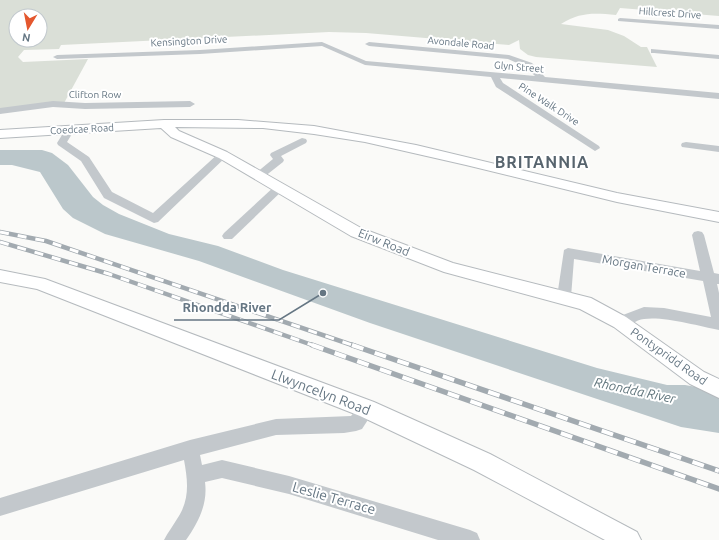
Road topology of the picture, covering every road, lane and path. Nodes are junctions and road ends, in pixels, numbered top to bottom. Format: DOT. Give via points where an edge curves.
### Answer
graph roads {
  1 [pos="620,20"];
  2 [pos="719,27"];
  3 [pos="322,44"];
  4 [pos="369,44"];
  5 [pos="654,51"];
  6 [pos="58,56"];
  7 [pos="719,57"];
  8 [pos="494,75"];
  9 [pos="543,80"];
  10 [pos="719,96"];
  11 [pos="190,104"];
  12 [pos="0,112"];
  13 [pos="164,124"];
  14 [pos="70,129"];
  15 [pos="0,134"];
  16 [pos="302,141"];
  17 [pos="686,146"];
  18 [pos="595,148"];
  19 [pos="719,150"];
  20 [pos="223,155"];
  21 [pos="260,175"];
  22 [pos="280,187"];
  23 [pos="719,217"];
  24 [pos="698,235"];
  25 [pos="228,236"];
  26 [pos="0,276"];
  27 [pos="713,278"];
  28 [pos="564,297"];
  29 [pos="719,320"];
  30 [pos="620,322"];
  31 [pos="719,324"];
  32 [pos="719,389"];
  33 [pos="367,409"];
  34 [pos="190,449"];
  35 [pos="196,476"];
  36 [pos="0,507"];
  37 [pos="174,540"];
  38 [pos="470,540"];
  39 [pos="629,540"];
  1 -- 2 [label="street, Hillcrest Drive"];
  3 -- 6 [label="street, Kensington Drive" via="200,52"];
  3 -- 8 [label="street, Glyn Street" via="365,63"];
  4 -- 9 [label="street, Avondale Road" via="510,57 529,65"];
  5 -- 7 [label="street"];
  8 -- 9 [label="street, Glyn Street"];
  8 -- 18 [label="street, Pine Walk Drive" via="499,85"];
  9 -- 10 [label="street, Glyn Street"];
  11 -- 12 [label="street, Clifton Row" via="53,104"];
  13 -- 14 [label="main road, Coedcae Road"];
  13 -- 20 [label="main road, Eirw Road" via="175,134"];
  13 -- 23 [label="main road, Coedcae Road" via="267,125 354,136 664,208"];
  14 -- 15 [label="main road, Coedcae Road"];
  14 -- 20 [label="street" via="62,143 85,159 108,195 154,219"];
  16 -- 21 [label="street" via="275,155 279,160"];
  17 -- 19 [label="street"];
  20 -- 21 [label="main road, Eirw Road"];
  21 -- 22 [label="main road, Eirw Road"];
  22 -- 25 [label="street"];
  22 -- 28 [label="main road, Eirw Road" via="356,232 394,247 450,268"];
  24 -- 27 [label="street"];
  26 -- 33 [label="main road, Llwyncelyn Road" via="39,283"];
  27 -- 28 [label="street, Morgan Terrace" via="568,253"];
  27 -- 29 [label="street"];
  28 -- 30 [label="main road, Eirw Road" via="585,303"];
  30 -- 31 [label="street" via="644,313"];
  30 -- 32 [label="main road, Pontypridd Road" via="697,378"];
  33 -- 34 [label="street" via="356,423 276,427"];
  33 -- 39 [label="main road, Llwyncelyn Road" via="482,462"];
  34 -- 35 [label="street"];
  34 -- 36 [label="street"];
  35 -- 37 [label="street" via="198,500 189,520"];
  35 -- 38 [label="street, Leslie Terrace" via="222,469 289,485"];
}
